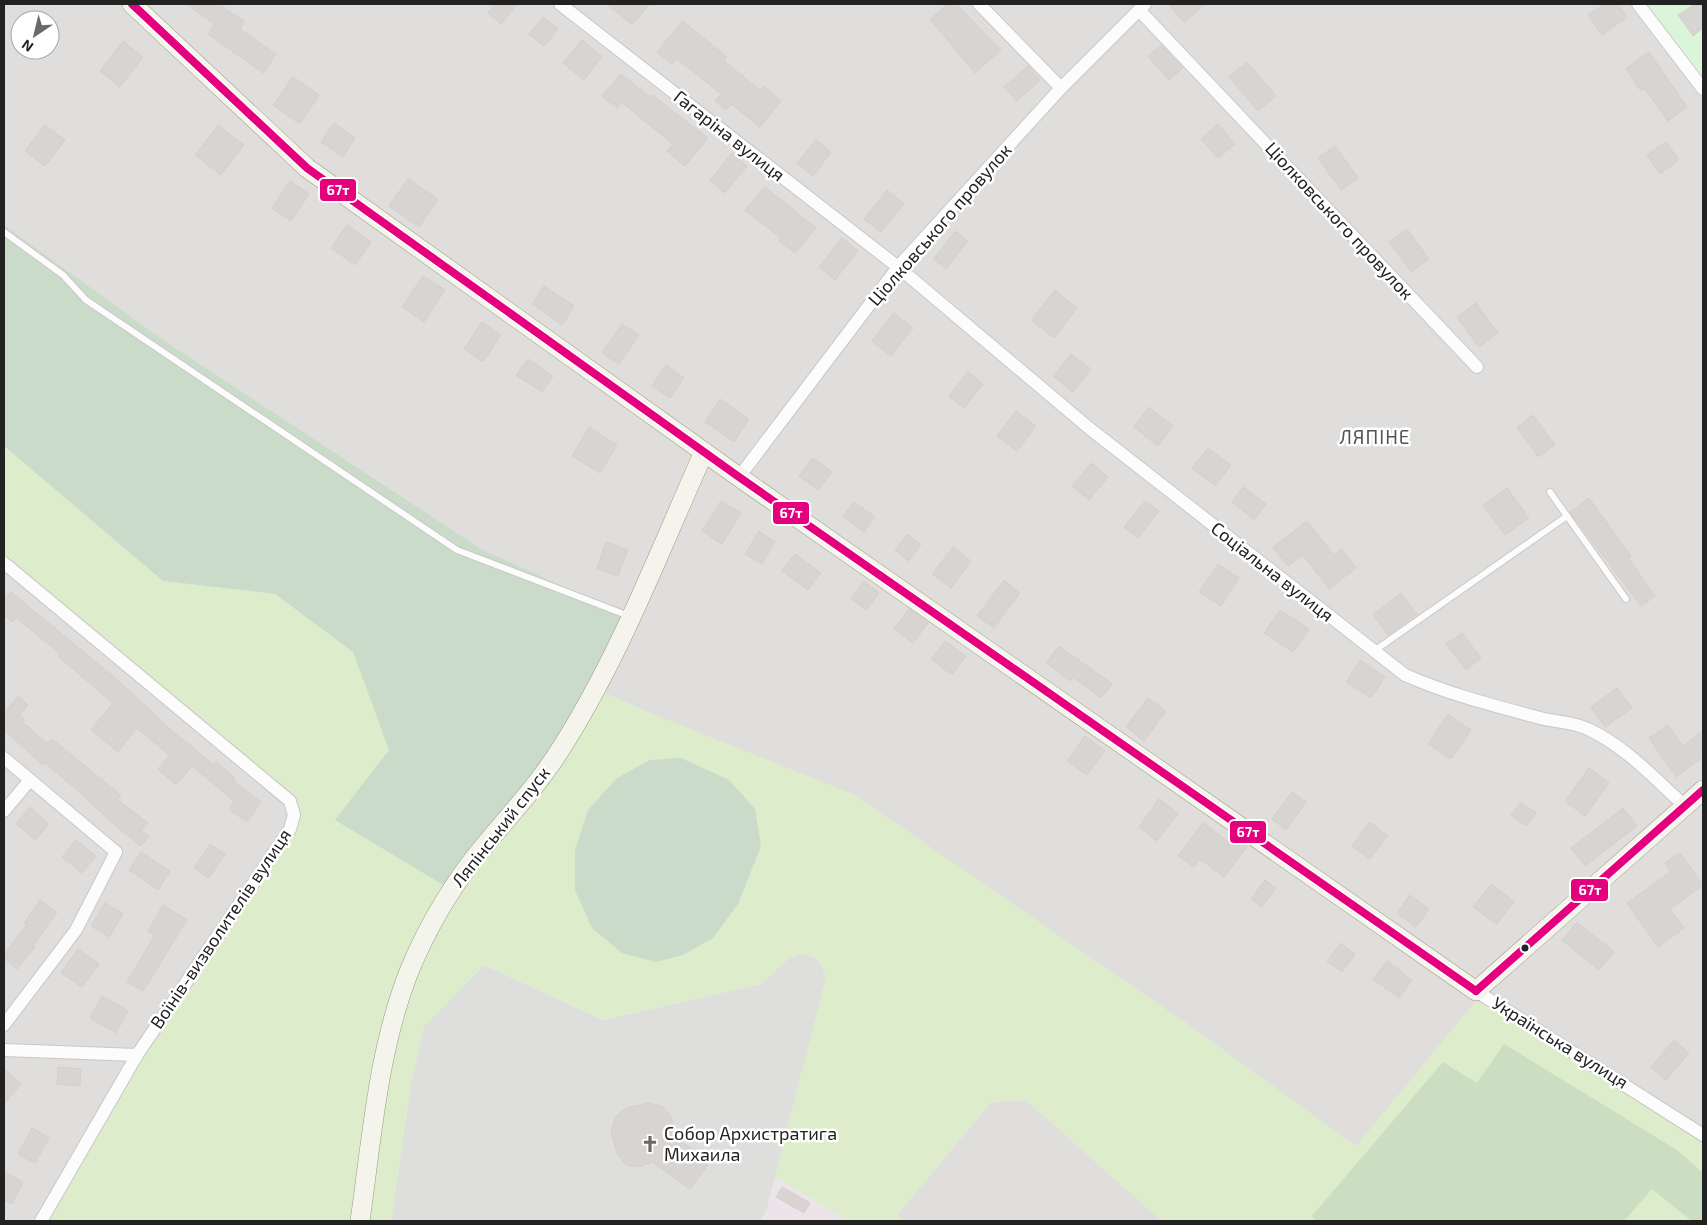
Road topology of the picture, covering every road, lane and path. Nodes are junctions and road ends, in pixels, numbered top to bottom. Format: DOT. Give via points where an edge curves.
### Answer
graph roads {
  1 [pos="560,4"];
  2 [pos="980,4"];
  3 [pos="1638,4"];
  4 [pos="143,7"];
  5 [pos="1142,7"];
  6 [pos="1061,88"];
  7 [pos="1703,89"];
  8 [pos="4,232"];
  9 [pos="898,268"];
  10 [pos="1477,367"];
  11 [pos="704,452"];
  12 [pos="739,477"];
  13 [pos="1550,492"];
  14 [pos="1567,516"];
  15 [pos="5,565"];
  16 [pos="1626,599"];
  17 [pos="630,616"];
  18 [pos="1373,652"];
  19 [pos="4,758"];
  20 [pos="30,780"];
  21 [pos="1703,790"];
  22 [pos="1684,805"];
  23 [pos="4,811"];
  24 [pos="1476,991"];
  25 [pos="4,1025"];
  26 [pos="4,1050"];
  27 [pos="137,1055"];
  28 [pos="1703,1135"];
  29 [pos="41,1221"];
  30 [pos="360,1221"];
  1 -- 9 [label="street, Гагаріна вулиця"];
  2 -- 6 [label="street"];
  3 -- 7 [label="street"];
  4 -- 11 [label="street, Українська вулиця" via="307,168"];
  5 -- 6 [label="street, Ціолковського провулок"];
  5 -- 10 [label="street, Ціолковського провулок"];
  6 -- 9 [label="street, Ціолковського провулок"];
  8 -- 17 [label="lane" via="63,275 86,300 457,550"];
  9 -- 12 [label="street, Ціолковського провулок"];
  9 -- 18 [label="street, Соціальна вулиця" via="1089,428"];
  11 -- 12 [label="street, Українська вулиця"];
  11 -- 17 [label="street, Ляпінський спуск"];
  12 -- 24 [label="street, Українська вулиця"];
  13 -- 14 [label="lane"];
  14 -- 16 [label="lane"];
  14 -- 18 [label="lane"];
  15 -- 27 [label="street, Воїнів-визволителів вулиця" via="290,801 294,814 290,829"];
  17 -- 30 [label="street, Ляпінський спуск" via="572,732 538,782 452,890 428,929 393,1022 380,1075"];
  18 -- 22 [label="street, Соціальна вулиця" via="1423,682 1597,733 1636,762"];
  19 -- 20 [label="street"];
  20 -- 23 [label="street"];
  20 -- 25 [label="street" via="116,852 76,930"];
  21 -- 22 [label="street"];
  22 -- 24 [label="street"];
  24 -- 28 [label="street, Українська вулиця"];
  26 -- 27 [label="street"];
  27 -- 29 [label="street, Воїнів-визволителів вулиця"];
}
